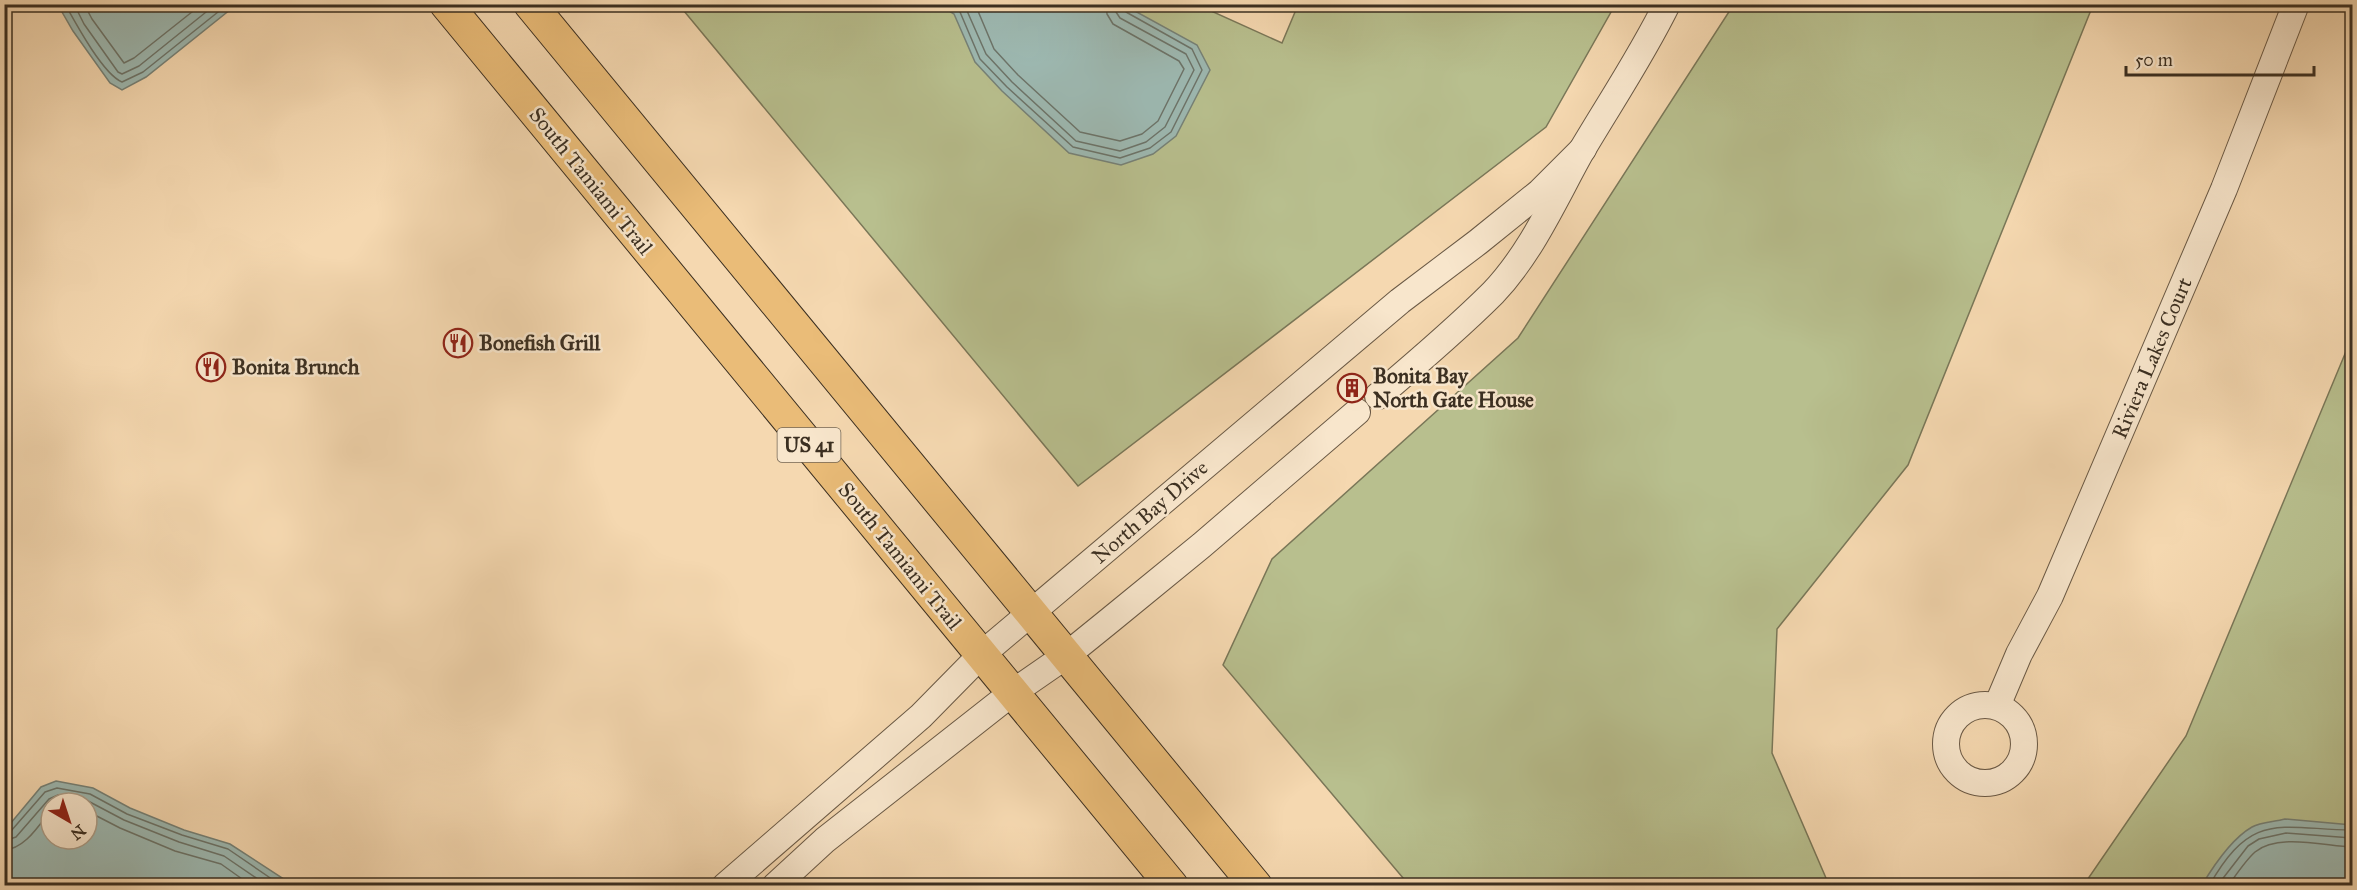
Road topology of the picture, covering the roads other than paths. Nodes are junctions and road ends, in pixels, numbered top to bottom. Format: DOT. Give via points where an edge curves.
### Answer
graph roads {
  1 [pos="446,4"];
  2 [pos="531,4"];
  3 [pos="1667,4"];
  4 [pos="2296,4"];
  5 [pos="1583,149"];
  6 [pos="1377,396"];
  7 [pos="1358,412"];
  8 [pos="1031,612"];
  9 [pos="981,655"];
  10 [pos="1067,655"];
  11 [pos="1012,693"];
  12 [pos="1997,706"];
  13 [pos="724,885"];
  14 [pos="775,885"];
  15 [pos="1172,885"];
  16 [pos="1256,885"];
  1 -- 9 [label="main road, South Tamiami Trail / US 41"];
  2 -- 8 [label="main road, US 41"];
  3 -- 5 [label="street, North Bay Drive"];
  4 -- 12 [label="street, Riviera Lakes Court" via="2224,189 2050,596"];
  5 -- 6 [label="street, North Bay Drive" via="1515,266 1493,292"];
  5 -- 8 [label="street, North Bay Drive" via="1540,192 1390,308"];
  7 -- 10 [label="street"];
  8 -- 9 [label="street, North Bay Drive"];
  8 -- 10 [label="main road, US 41"];
  9 -- 11 [label="main road, South Tamiami Trail / US 41"];
  9 -- 13 [label="street, North Bay Drive" via="921,716"];
  10 -- 11 [label="street"];
  10 -- 16 [label="main road, US 41"];
  11 -- 14 [label="street" via="825,840"];
  11 -- 15 [label="main road, South Tamiami Trail / US 41"];
}
